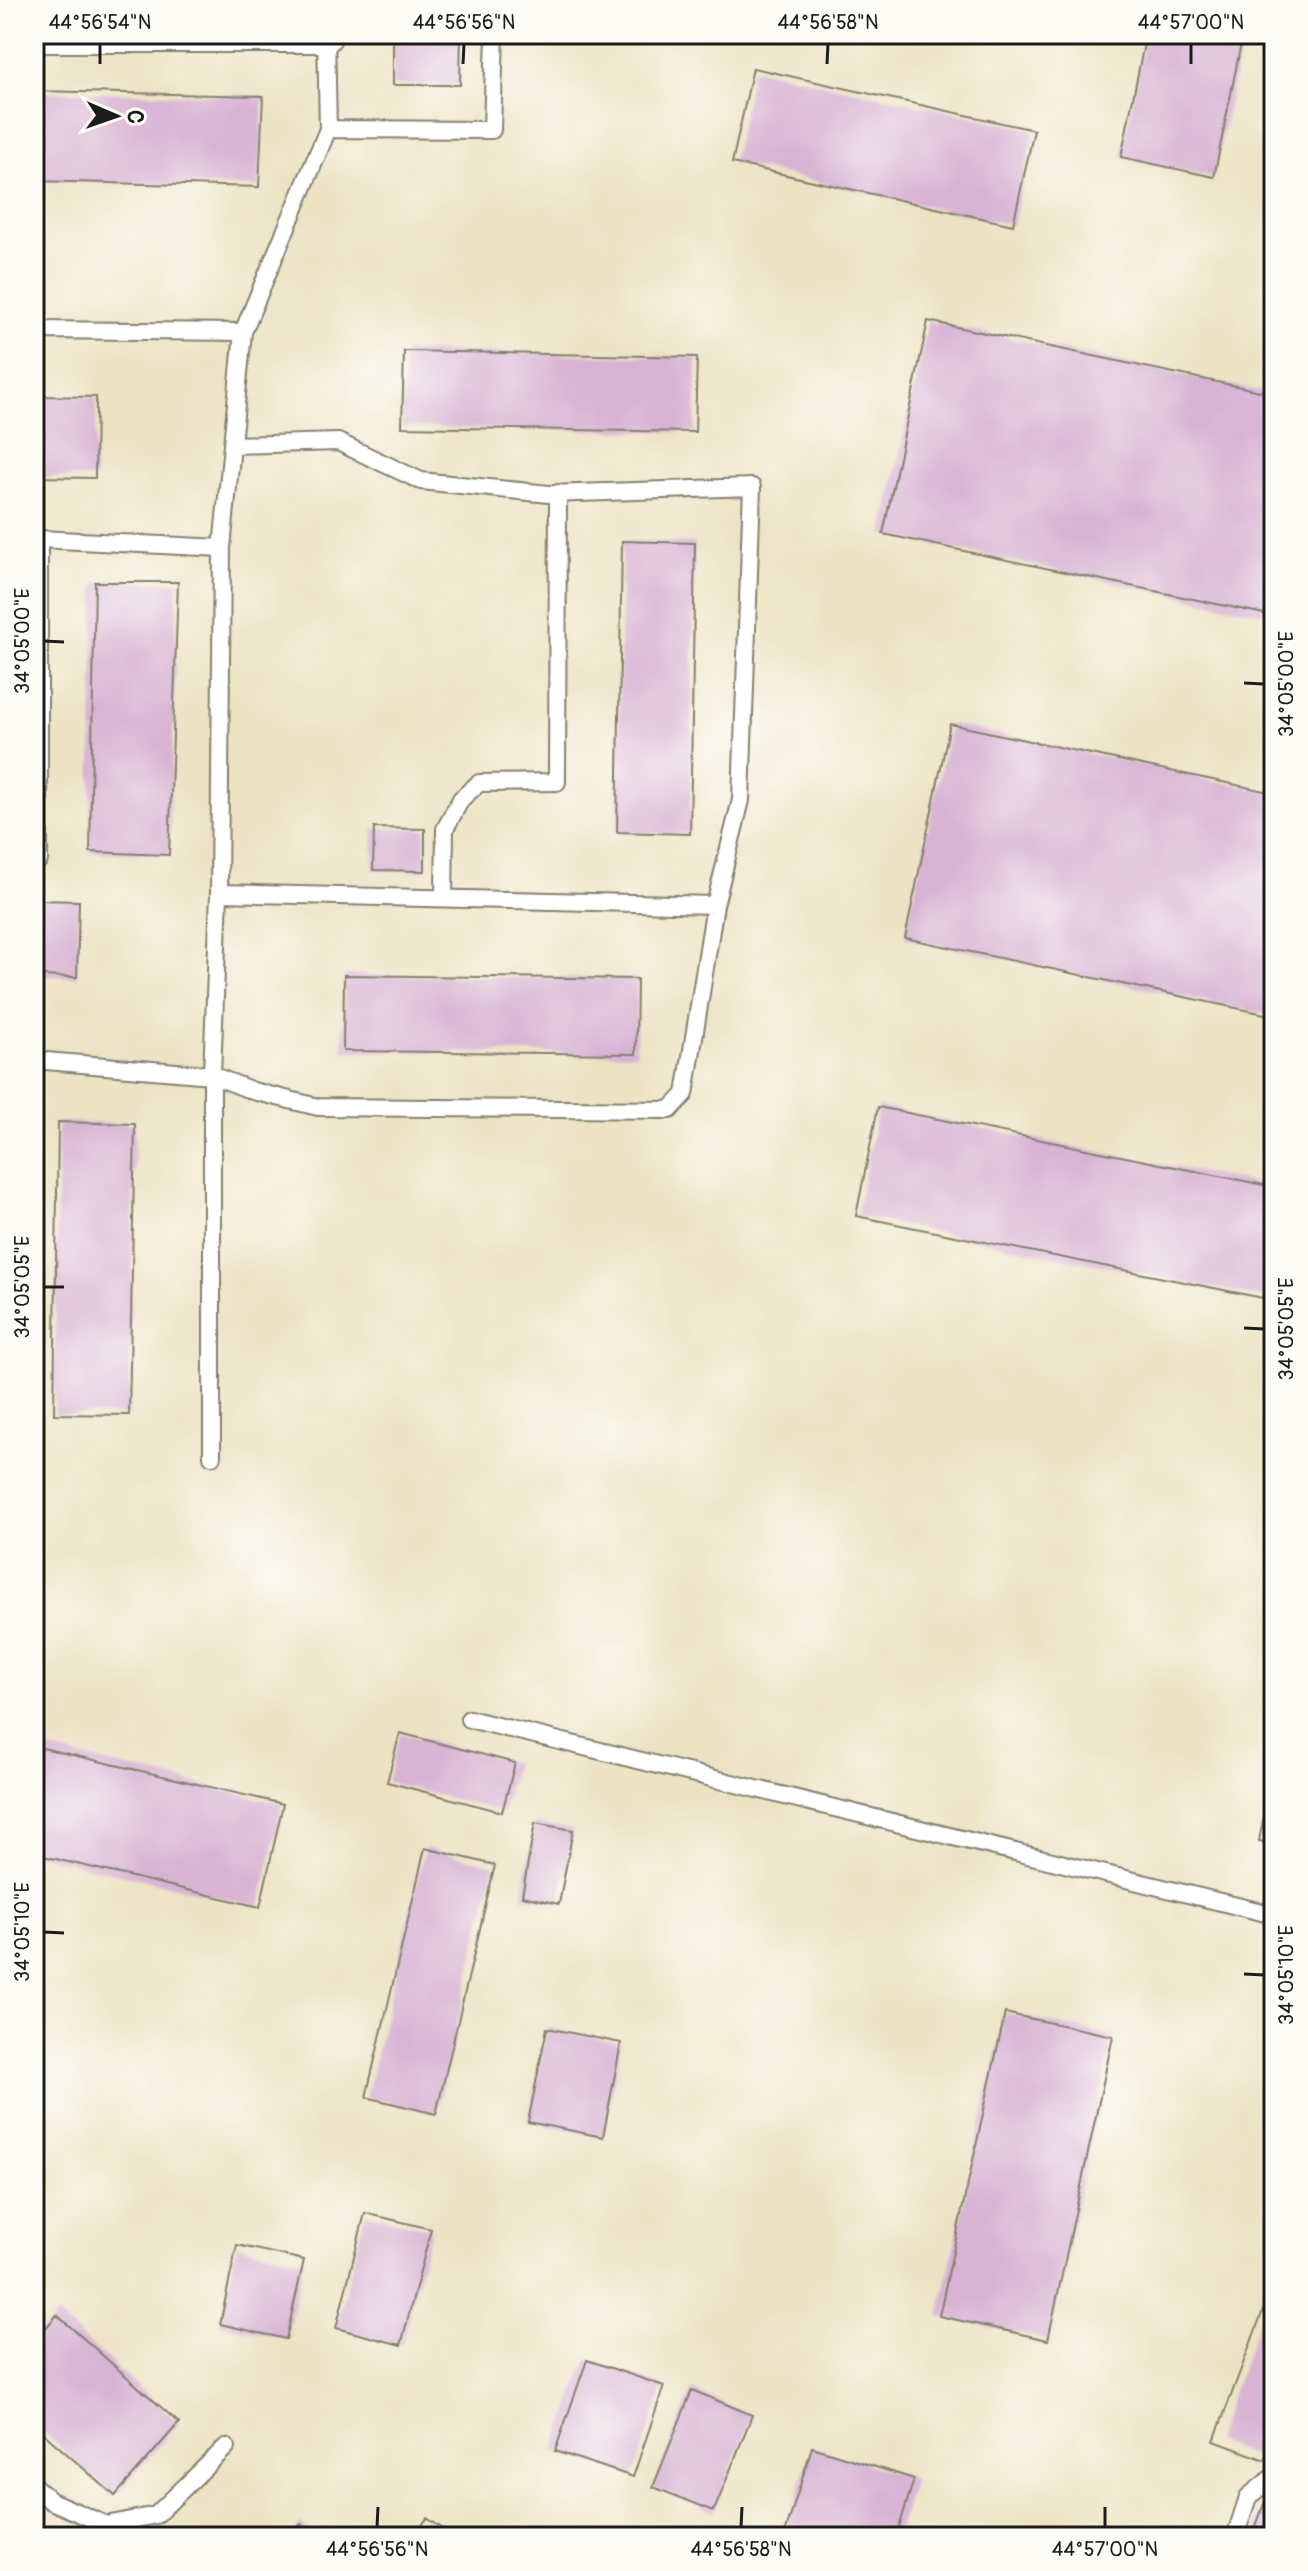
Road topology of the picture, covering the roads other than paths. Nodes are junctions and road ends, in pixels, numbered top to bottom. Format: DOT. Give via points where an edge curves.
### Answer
graph roads {
  1 [pos="495,34"];
  2 [pos="326,35"];
  3 [pos="34,37"];
  4 [pos="328,129"];
  5 [pos="34,330"];
  6 [pos="243,332"];
  7 [pos="232,445"];
  8 [pos="558,493"];
  9 [pos="36,539"];
  10 [pos="222,548"];
  11 [pos="34,860"];
  12 [pos="219,893"];
  13 [pos="444,898"];
  14 [pos="715,905"];
  15 [pos="34,1060"];
  16 [pos="212,1075"];
  17 [pos="212,1456"];
  18 [pos="469,1719"];
  19 [pos="1274,1915"];
  20 [pos="226,2447"];
  21 [pos="1274,2476"];
  22 [pos="34,2486"];
  23 [pos="1235,2537"];
  1 -- 4 [label="lane" via="492,130"];
  2 -- 3 [label="street"];
  2 -- 4 [label="lane"];
  4 -- 6 [label="lane"];
  5 -- 6 [label="lane"];
  6 -- 7 [label="lane"];
  7 -- 8 [label="lane" via="338,442 421,481"];
  7 -- 10 [label="lane"];
  8 -- 13 [label="lane" via="557,782 479,783 461,799 445,829"];
  8 -- 14 [label="lane" via="752,487 741,800"];
  9 -- 10 [label="lane"];
  9 -- 11 [label="lane" via="39,860"];
  10 -- 12 [label="lane"];
  12 -- 13 [label="lane"];
  12 -- 16 [label="lane"];
  13 -- 14 [label="lane"];
  14 -- 16 [label="lane" via="685,1094 670,1110 318,1107"];
  15 -- 16 [label="lane"];
  16 -- 17 [label="lane"];
  18 -- 19 [label="lane"];
  20 -- 22 [label="lane" via="156,2515 106,2525 51,2501"];
  21 -- 23 [label="lane" via="1248,2497"];
}
